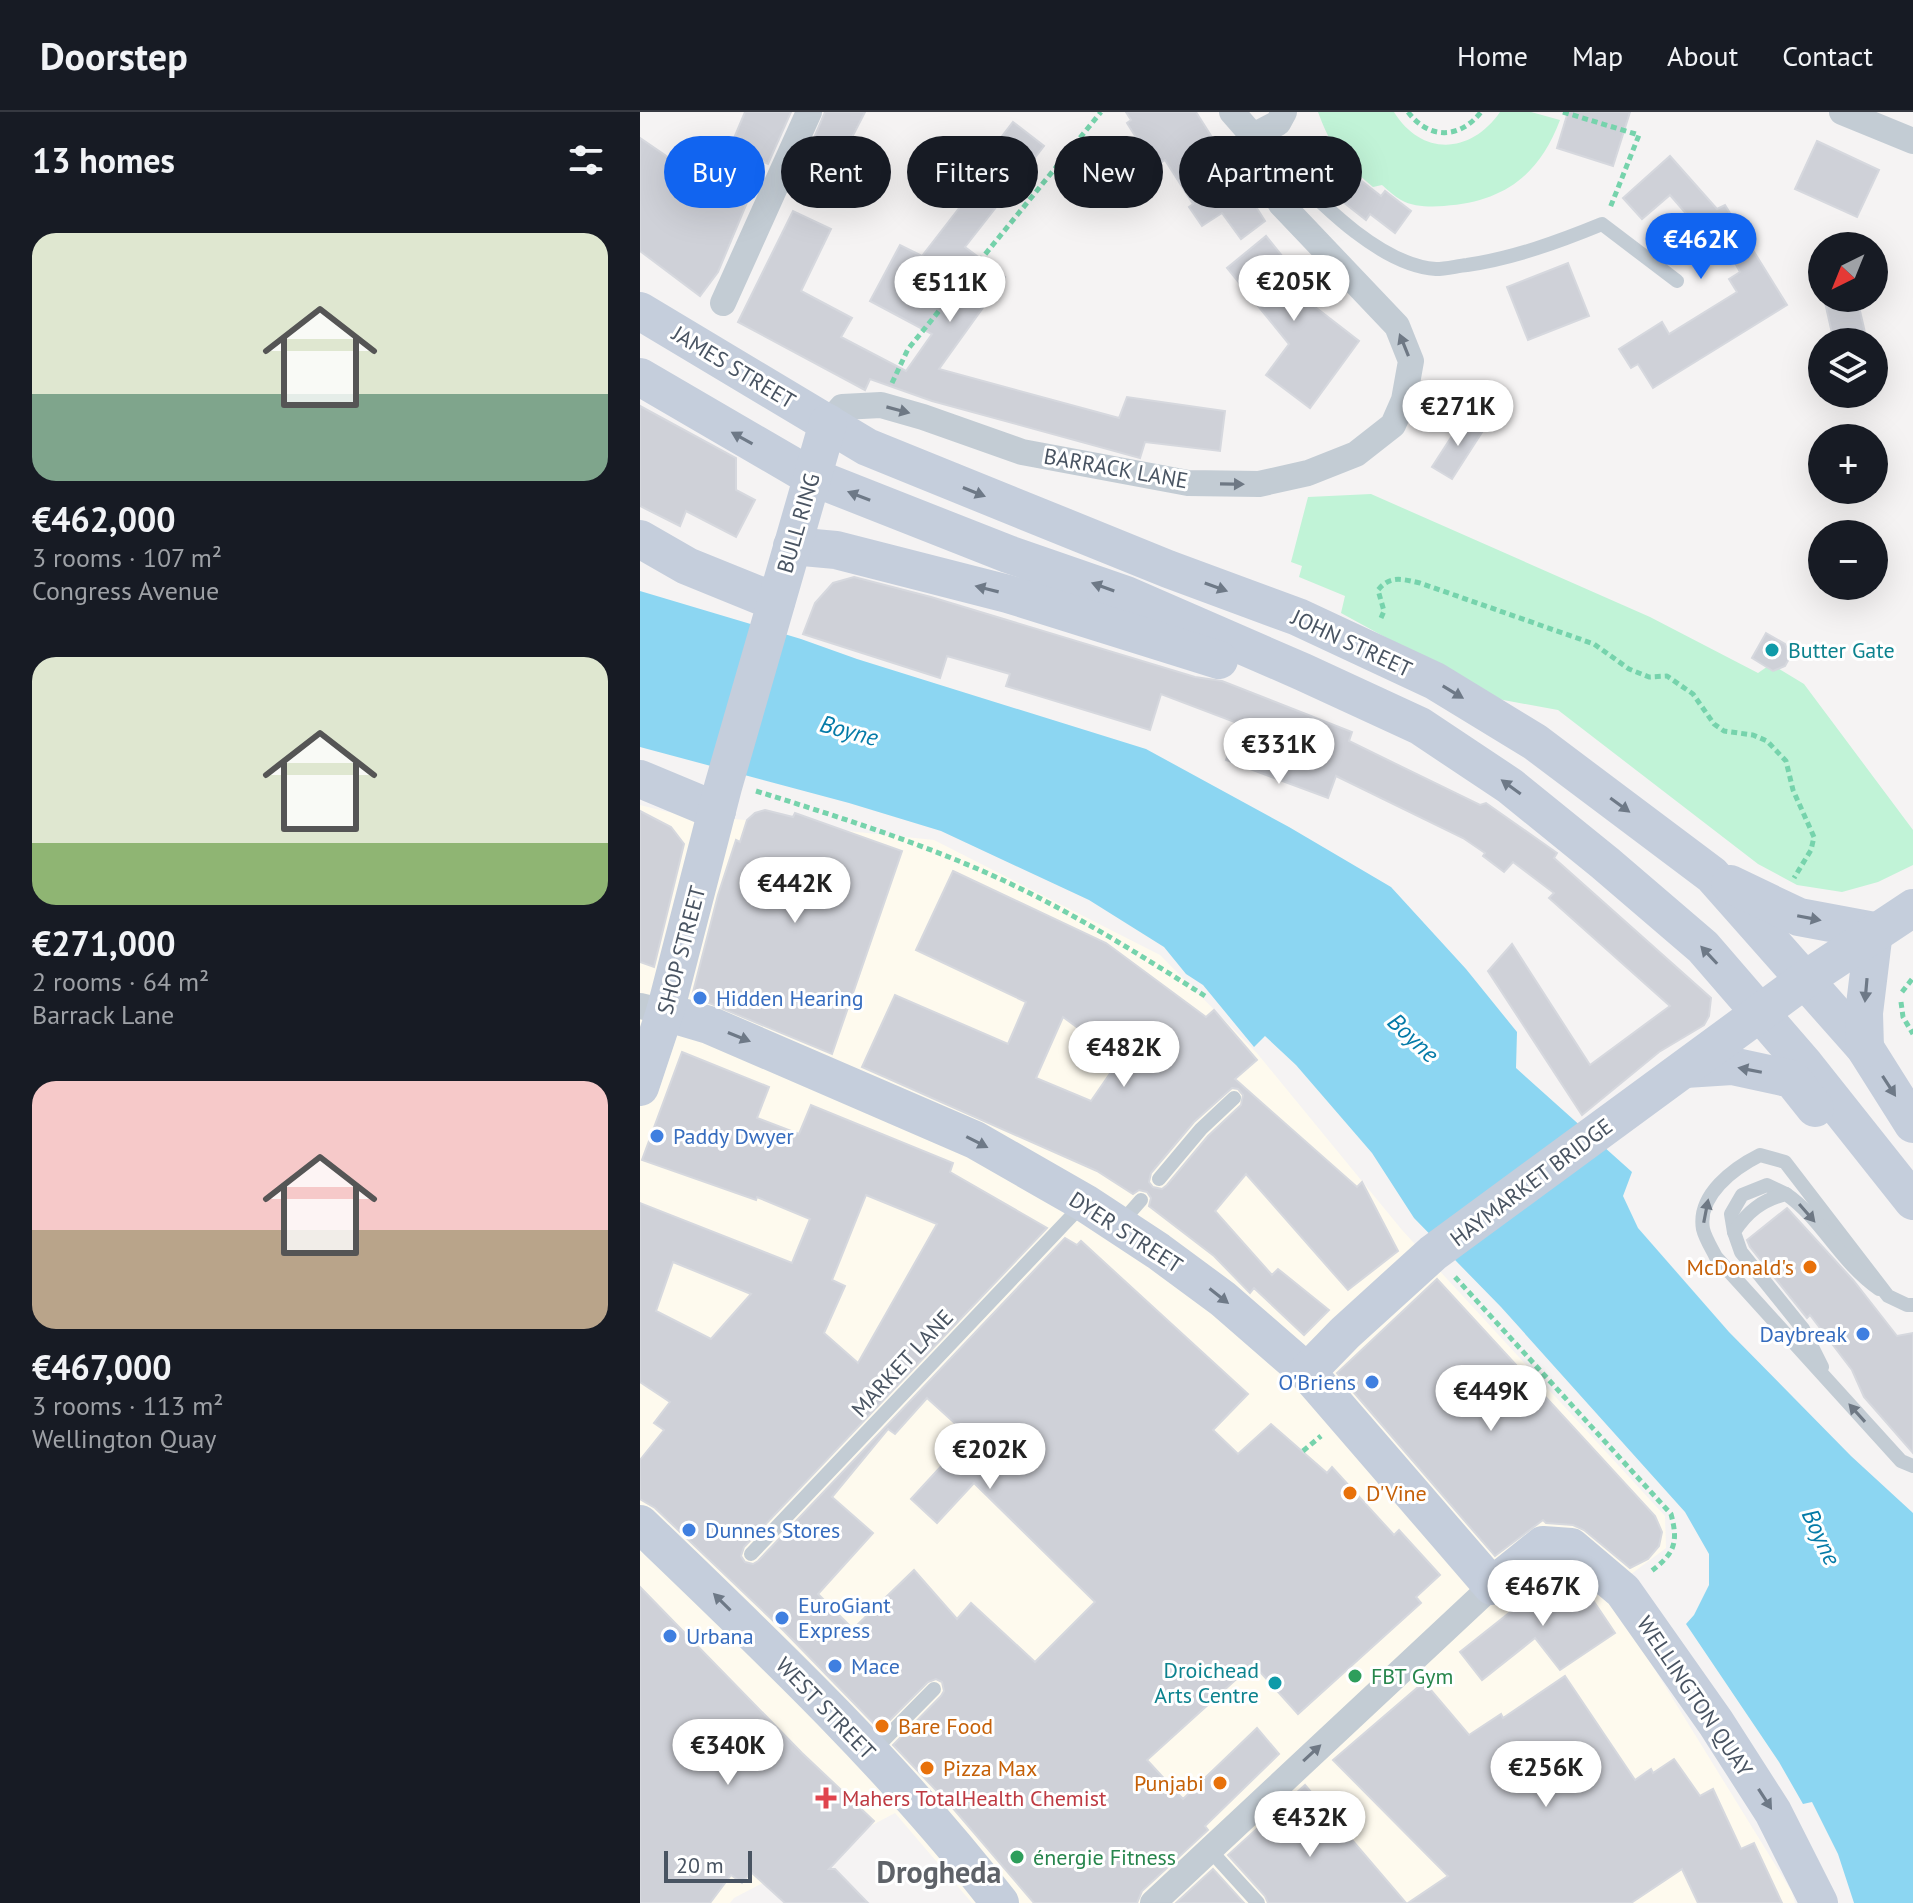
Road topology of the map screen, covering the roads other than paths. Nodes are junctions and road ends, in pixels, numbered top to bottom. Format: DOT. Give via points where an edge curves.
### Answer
graph roads {
  1 [pos="809,112"];
  2 [pos="1232,112"];
  3 [pos="1284,112"];
  4 [pos="1842,112"];
  5 [pos="1253,136"];
  6 [pos="1913,141"];
  7 [pos="1285,208"];
  8 [pos="1328,208"];
  9 [pos="1677,281"];
  10 [pos="723,303"];
  11 [pos="640,311"];
  12 [pos="640,377"];
  13 [pos="828,423"];
  14 [pos="810,476"];
  15 [pos="640,539"];
  16 [pos="792,546"];
  17 [pos="772,613"];
  18 [pos="1303,672"];
  19 [pos="640,779"];
  20 [pos="731,796"];
  21 [pos="1712,875"];
  22 [pos="1913,908"];
  23 [pos="1874,931"];
  24 [pos="1806,979"];
  25 [pos="652,1009"];
  26 [pos="1761,1013"];
  27 [pos="1865,1048"];
  28 [pos="1685,1069"];
  29 [pos="640,1087"];
  30 [pos="1234,1098"];
  31 [pos="1913,1124"];
  32 [pos="1159,1179"];
  33 [pos="1913,1201"];
  34 [pos="1085,1203"];
  35 [pos="1888,1296"];
  36 [pos="1913,1305"];
  37 [pos="1307,1372"];
  38 [pos="1829,1382"];
  39 [pos="1913,1466"];
  40 [pos="640,1524"];
  41 [pos="751,1554"];
  42 [pos="1492,1586"];
  43 [pos="934,1689"];
  44 [pos="870,1753"];
  45 [pos="1209,1849"];
  46 [pos="1000,1903"];
  47 [pos="1153,1903"];
  48 [pos="1258,1903"];
  49 [pos="1819,1903"];
  1 -- 10 [label="street"];
  2 -- 5 [label="street"];
  3 -- 5 [label="street" via="1278,123"];
  4 -- 6 [label="street"];
  13 -- 7 [label="street, BARRACK LANE, one-way" via="842,407 881,405 1022,452 1188,483 1259,484 1356,454 1393,425 1411,361 1397,326"];
  8 -- 9 [label="lane" via="1362,237 1405,262 1437,269 1551,245 1602,224"];
  11 -- 13 [label="main road, JAMES STREET"];
  14 -- 12 [label="main road, one-way"];
  13 -- 14 [label="main road, BULL RING"];
  13 -- 21 [label="main road, JOHN STREET, one-way" via="867,447 944,480 1298,617 1435,681 1535,742"];
  14 -- 16 [label="main road, BULL RING"];
  18 -- 14 [label="main road, one-way" via="1126,595"];
  15 -- 17 [label="main road"];
  16 -- 17 [label="main road, BULL RING"];
  18 -- 16 [label="main road, one-way" via="1269,676 1008,594 836,550"];
  17 -- 20 [label="main road, BULL RING"];
  26 -- 18 [label="main road, one-way" via="1703,947 1510,786 1420,726"];
  19 -- 20 [label="main road"];
  20 -- 25 [label="main road, SHOP STREET"];
  21 -- 23 [label="main road, one-way" via="1799,917"];
  21 -- 24 [label="main road, JOHN STREET"];
  22 -- 23 [label="main road, HAYMARKET BRIDGE"];
  23 -- 24 [label="main road, HAYMARKET BRIDGE"];
  23 -- 27 [label="main road, one-way"];
  24 -- 26 [label="main road, HAYMARKET BRIDGE"];
  24 -- 27 [label="main road, JOHN STREET"];
  25 -- 29 [label="main road, SHOP STREET"];
  25 -- 34 [label="main road, DYER STREET, one-way" via="709,1025 975,1140"];
  26 -- 28 [label="main road, HAYMARKET BRIDGE"];
  26 -- 33 [label="main road"];
  27 -- 31 [label="main road, JOHN STREET, one-way"];
  33 -- 28 [label="main road, one-way" via="1871,1180 1792,1079 1732,1066"];
  28 -- 37 [label="main road, HAYMARKET BRIDGE" via="1437,1250 1396,1297"];
  30 -- 32 [label="lane"];
  34 -- 37 [label="main road, DYER STREET, one-way" via="1130,1213"];
  34 -- 41 [label="lane, MARKET LANE"];
  35 -- 36 [label="lane"];
  38 -- 35 [label="lane, one-way" via="1803,1329 1741,1252 1734,1232 1745,1215 1769,1198 1786,1194 1859,1275"];
  38 -- 35 [label="lane, one-way" via="1716,1257 1703,1228 1707,1199 1738,1166 1760,1155 1785,1162"];
  37 -- 42 [label="main road, DYER STREET"];
  39 -- 38 [label="lane, one-way" via="1901,1461"];
  44 -- 40 [label="main road, WEST STREET, one-way"];
  45 -- 42 [label="street, one-way"];
  42 -- 49 [label="main road, WELLINGTON QUAY, one-way" via="1543,1545 1571,1547 1623,1591 1773,1812"];
  43 -- 44 [label="lane"];
  44 -- 46 [label="main road, WEST STREET"];
  45 -- 47 [label="street"];
  45 -- 48 [label="lane"];
}
